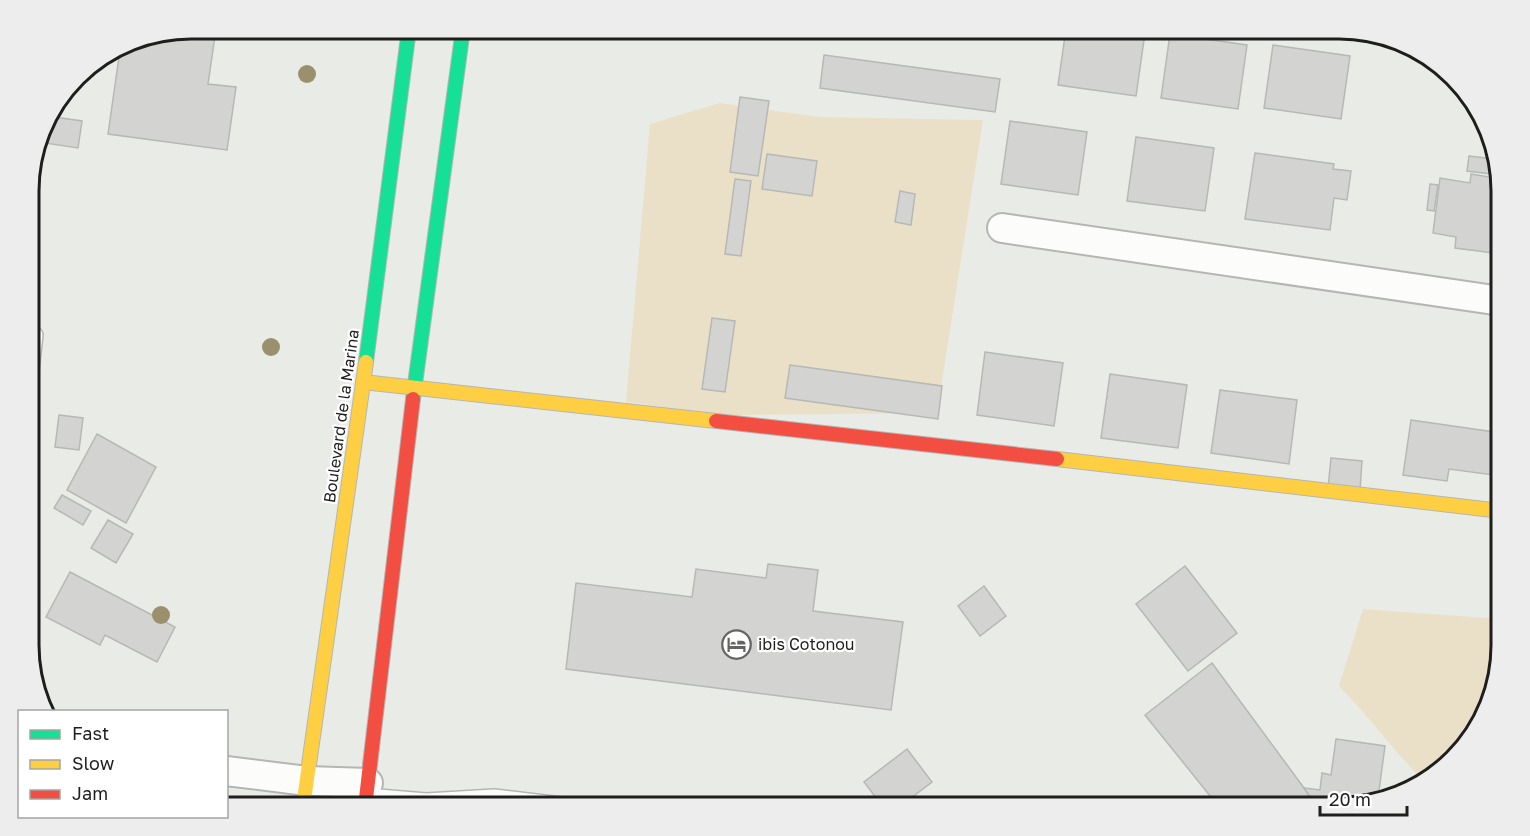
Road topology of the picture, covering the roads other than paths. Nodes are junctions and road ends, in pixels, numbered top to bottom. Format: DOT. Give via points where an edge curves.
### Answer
graph roads {
  1 [pos="408,39"];
  2 [pos="461,39"];
  3 [pos="1002,228"];
  4 [pos="1491,300"];
  5 [pos="363,382"];
  6 [pos="414,389"];
  7 [pos="1491,510"];
  8 [pos="228,772"];
  9 [pos="305,794"];
  10 [pos="367,796"];
  1 -- 5 [label="main road, Boulevard de la Marina"];
  2 -- 6 [label="main road"];
  3 -- 4 [label="street"];
  5 -- 6 [label="main road"];
  5 -- 9 [label="main road, Boulevard de la Marina"];
  6 -- 7 [label="main road"];
  6 -- 10 [label="main road"];
  8 -- 9 [label="street"];
  9 -- 10 [label="street"];
}
